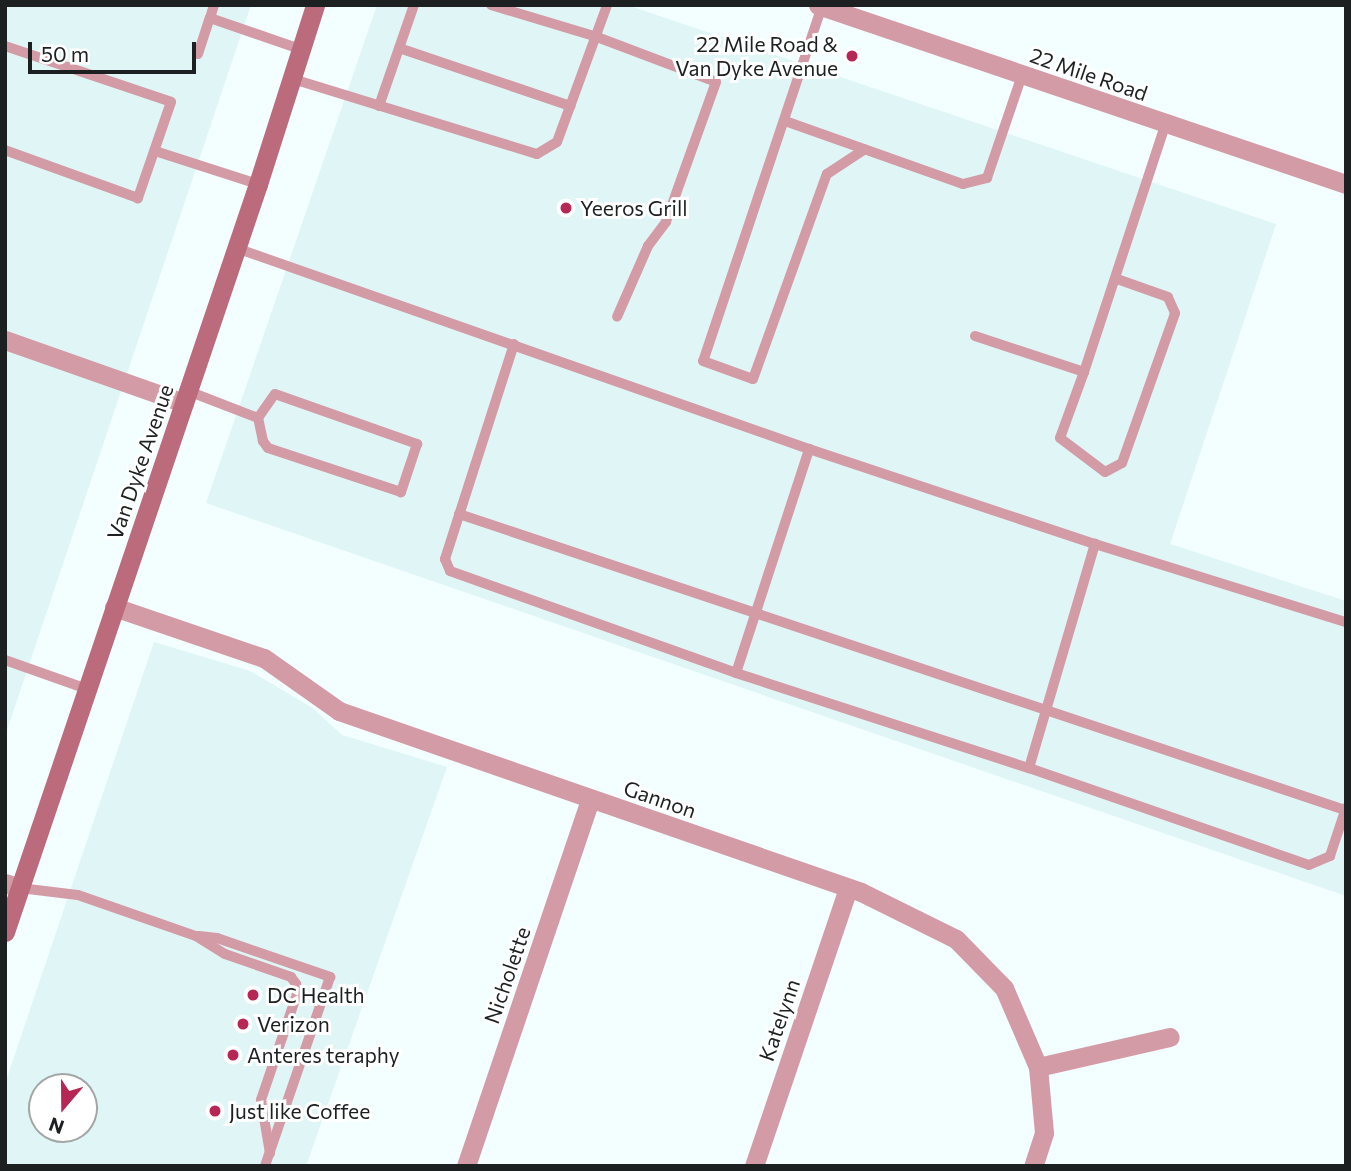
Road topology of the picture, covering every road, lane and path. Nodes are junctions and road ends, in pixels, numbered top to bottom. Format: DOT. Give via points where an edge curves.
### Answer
graph roads {
  1 [pos="214,5"];
  2 [pos="315,5"];
  3 [pos="414,5"];
  4 [pos="491,5"];
  5 [pos="607,5"];
  6 [pos="820,6"];
  7 [pos="210,18"];
  8 [pos="597,37"];
  9 [pos="5,46"];
  10 [pos="399,48"];
  11 [pos="300,49"];
  12 [pos="198,54"];
  13 [pos="1022,75"];
  14 [pos="293,79"];
  15 [pos="379,106"];
  16 [pos="570,106"];
  17 [pos="785,121"];
  18 [pos="1166,123"];
  19 [pos="865,149"];
  20 [pos="5,150"];
  21 [pos="155,151"];
  22 [pos="258,184"];
  23 [pos="1346,184"];
  24 [pos="236,248"];
  25 [pos="1117,279"];
  26 [pos="618,317"];
  27 [pos="975,336"];
  28 [pos="5,340"];
  29 [pos="514,344"];
  30 [pos="1084,372"];
  31 [pos="186,397"];
  32 [pos="258,418"];
  33 [pos="809,449"];
  34 [pos="459,514"];
  35 [pos="1096,544"];
  36 [pos="114,607"];
  37 [pos="756,614"];
  38 [pos="1346,622"];
  39 [pos="5,660"];
  40 [pos="736,673"];
  41 [pos="87,689"];
  42 [pos="1046,710"];
  43 [pos="1029,768"];
  44 [pos="590,799"];
  45 [pos="1345,809"];
  46 [pos="13,886"];
  47 [pos="848,888"];
  48 [pos="5,932"];
  49 [pos="196,936"];
  50 [pos="1170,1037"];
  51 [pos="1038,1067"];
  52 [pos="270,1153"];
  53 [pos="265,1166"];
  54 [pos="466,1166"];
  55 [pos="754,1166"];
  56 [pos="1033,1166"];
  1 -- 7 [label="lane"];
  2 -- 11 [label="main road, Van Dyke Avenue"];
  3 -- 10 [label="lane"];
  4 -- 8 [label="lane"];
  5 -- 8 [label="lane"];
  6 -- 13 [label="street, 22 Mile Road"];
  6 -- 17 [label="lane"];
  7 -- 11 [label="lane"];
  7 -- 12 [label="lane"];
  8 -- 16 [label="lane"];
  8 -- 26 [label="lane" via="716,82 666,222 648,246"];
  9 -- 21 [label="lane" via="171,102"];
  10 -- 15 [label="lane"];
  10 -- 16 [label="lane"];
  11 -- 14 [label="main road, Van Dyke Avenue"];
  13 -- 18 [label="street, 22 Mile Road"];
  13 -- 19 [label="lane" via="987,178 963,184"];
  14 -- 15 [label="lane"];
  14 -- 22 [label="main road, Van Dyke Avenue"];
  15 -- 16 [label="lane" via="537,154 557,142"];
  17 -- 19 [label="lane"];
  17 -- 19 [label="lane" via="703,361 753,379 827,174"];
  18 -- 23 [label="street, 22 Mile Road"];
  18 -- 25 [label="lane"];
  20 -- 21 [label="lane" via="138,198"];
  21 -- 22 [label="lane"];
  22 -- 24 [label="main road, Van Dyke Avenue"];
  24 -- 29 [label="lane"];
  24 -- 31 [label="main road, Van Dyke Avenue"];
  25 -- 30 [label="lane"];
  25 -- 30 [label="lane" via="1168,297 1175,313 1122,463 1105,472 1060,438"];
  27 -- 30 [label="lane"];
  28 -- 31 [label="street"];
  29 -- 33 [label="lane"];
  29 -- 34 [label="lane"];
  31 -- 32 [label="lane"];
  31 -- 36 [label="main road, Van Dyke Avenue"];
  32 -- 32 [label="lane" via="268,448 401,492 417,444 275,394"];
  33 -- 35 [label="lane"];
  33 -- 37 [label="lane"];
  34 -- 37 [label="lane"];
  34 -- 40 [label="lane" via="445,559 450,571"];
  35 -- 38 [label="lane"];
  35 -- 42 [label="lane"];
  36 -- 41 [label="main road, Van Dyke Avenue"];
  36 -- 44 [label="street, Gannon" via="264,658 339,711"];
  37 -- 40 [label="lane"];
  37 -- 42 [label="lane"];
  39 -- 41 [label="lane"];
  40 -- 43 [label="lane"];
  41 -- 46 [label="main road, Van Dyke Avenue"];
  42 -- 43 [label="lane"];
  42 -- 45 [label="lane"];
  43 -- 45 [label="lane" via="1309,865 1330,856"];
  44 -- 47 [label="street, Gannon"];
  44 -- 54 [label="street, Nicholette"];
  46 -- 48 [label="main road, Van Dyke Avenue"];
  46 -- 49 [label="lane" via="78,895"];
  47 -- 51 [label="street, Gannon" via="956,939 1004,988"];
  47 -- 55 [label="street, Katelynn"];
  49 -- 52 [label="lane" via="225,954 290,977 296,985 297,994 261,1100"];
  49 -- 52 [label="lane" via="217,938 330,977"];
  50 -- 51 [label="street"];
  51 -- 56 [label="street, Gannon" via="1044,1133"];
  52 -- 53 [label="lane"];
}
